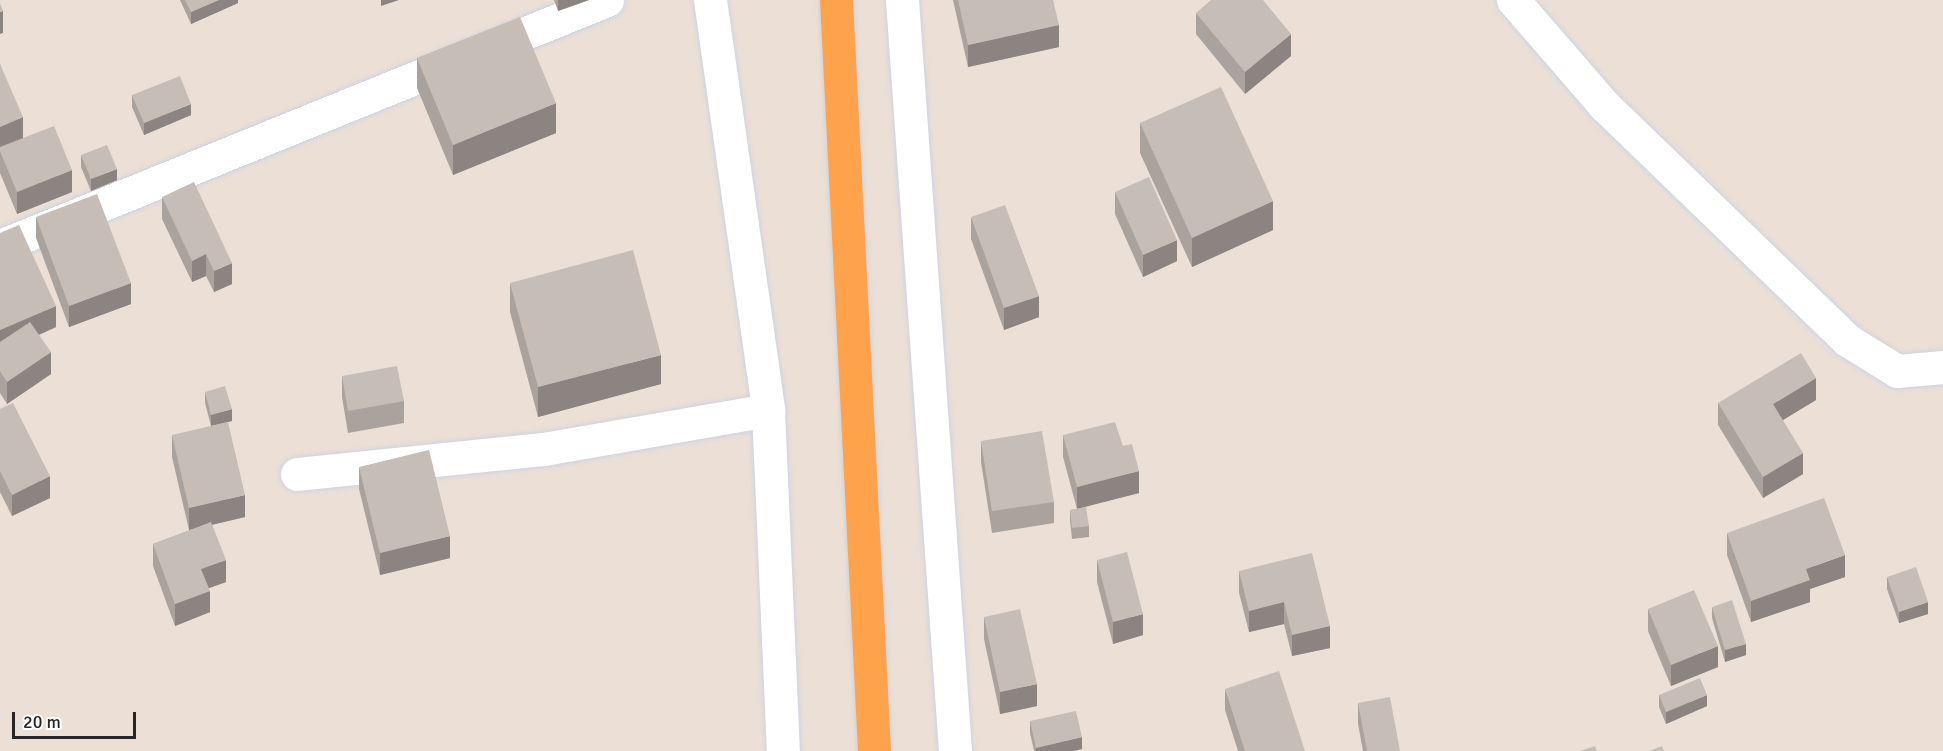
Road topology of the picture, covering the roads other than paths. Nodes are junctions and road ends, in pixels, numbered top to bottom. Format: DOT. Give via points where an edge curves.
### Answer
graph roads {
  1 [pos="607,0"];
  2 [pos="710,0"];
  3 [pos="836,0"];
  4 [pos="902,0"];
  5 [pos="1513,0"];
  6 [pos="0,246"];
  7 [pos="1943,367"];
  8 [pos="768,410"];
  9 [pos="297,474"];
  10 [pos="783,751"];
  11 [pos="874,751"];
  12 [pos="955,751"];
  1 -- 6 [label="street"];
  2 -- 8 [label="street"];
  3 -- 11 [label="highway"];
  4 -- 12 [label="street"];
  5 -- 7 [label="street" via="1604,105 1847,340 1896,371"];
  8 -- 9 [label="street" via="544,449"];
  8 -- 10 [label="street"];
}
